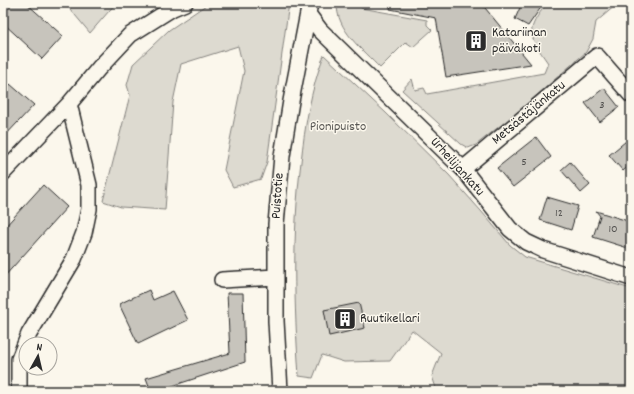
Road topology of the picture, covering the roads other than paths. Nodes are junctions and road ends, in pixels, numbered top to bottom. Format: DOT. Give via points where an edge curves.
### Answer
graph roads {
  1 [pos="185,3"];
  2 [pos="309,9"];
  3 [pos="631,94"];
  4 [pos="69,104"];
  5 [pos="462,169"];
  6 [pos="3,173"];
  7 [pos="276,277"];
  8 [pos="631,278"];
  9 [pos="222,280"];
  10 [pos="19,391"];
  11 [pos="280,391"];
  1 -- 4 [label="street" via="130,35"];
  2 -- 5 [label="street, Urheilijankatu" via="320,30"];
  2 -- 7 [label="street, Puistotie" via="282,156 276,224"];
  3 -- 5 [label="street, Metsästäjänkatu" via="596,56"];
  4 -- 6 [label="street"];
  4 -- 10 [label="street" via="89,185 89,210 74,259 29,334 19,358"];
  5 -- 8 [label="street, Urheilijankatu" via="510,229 526,242 543,250"];
  7 -- 9 [label="street"];
  7 -- 11 [label="street, Puistotie"];
}
